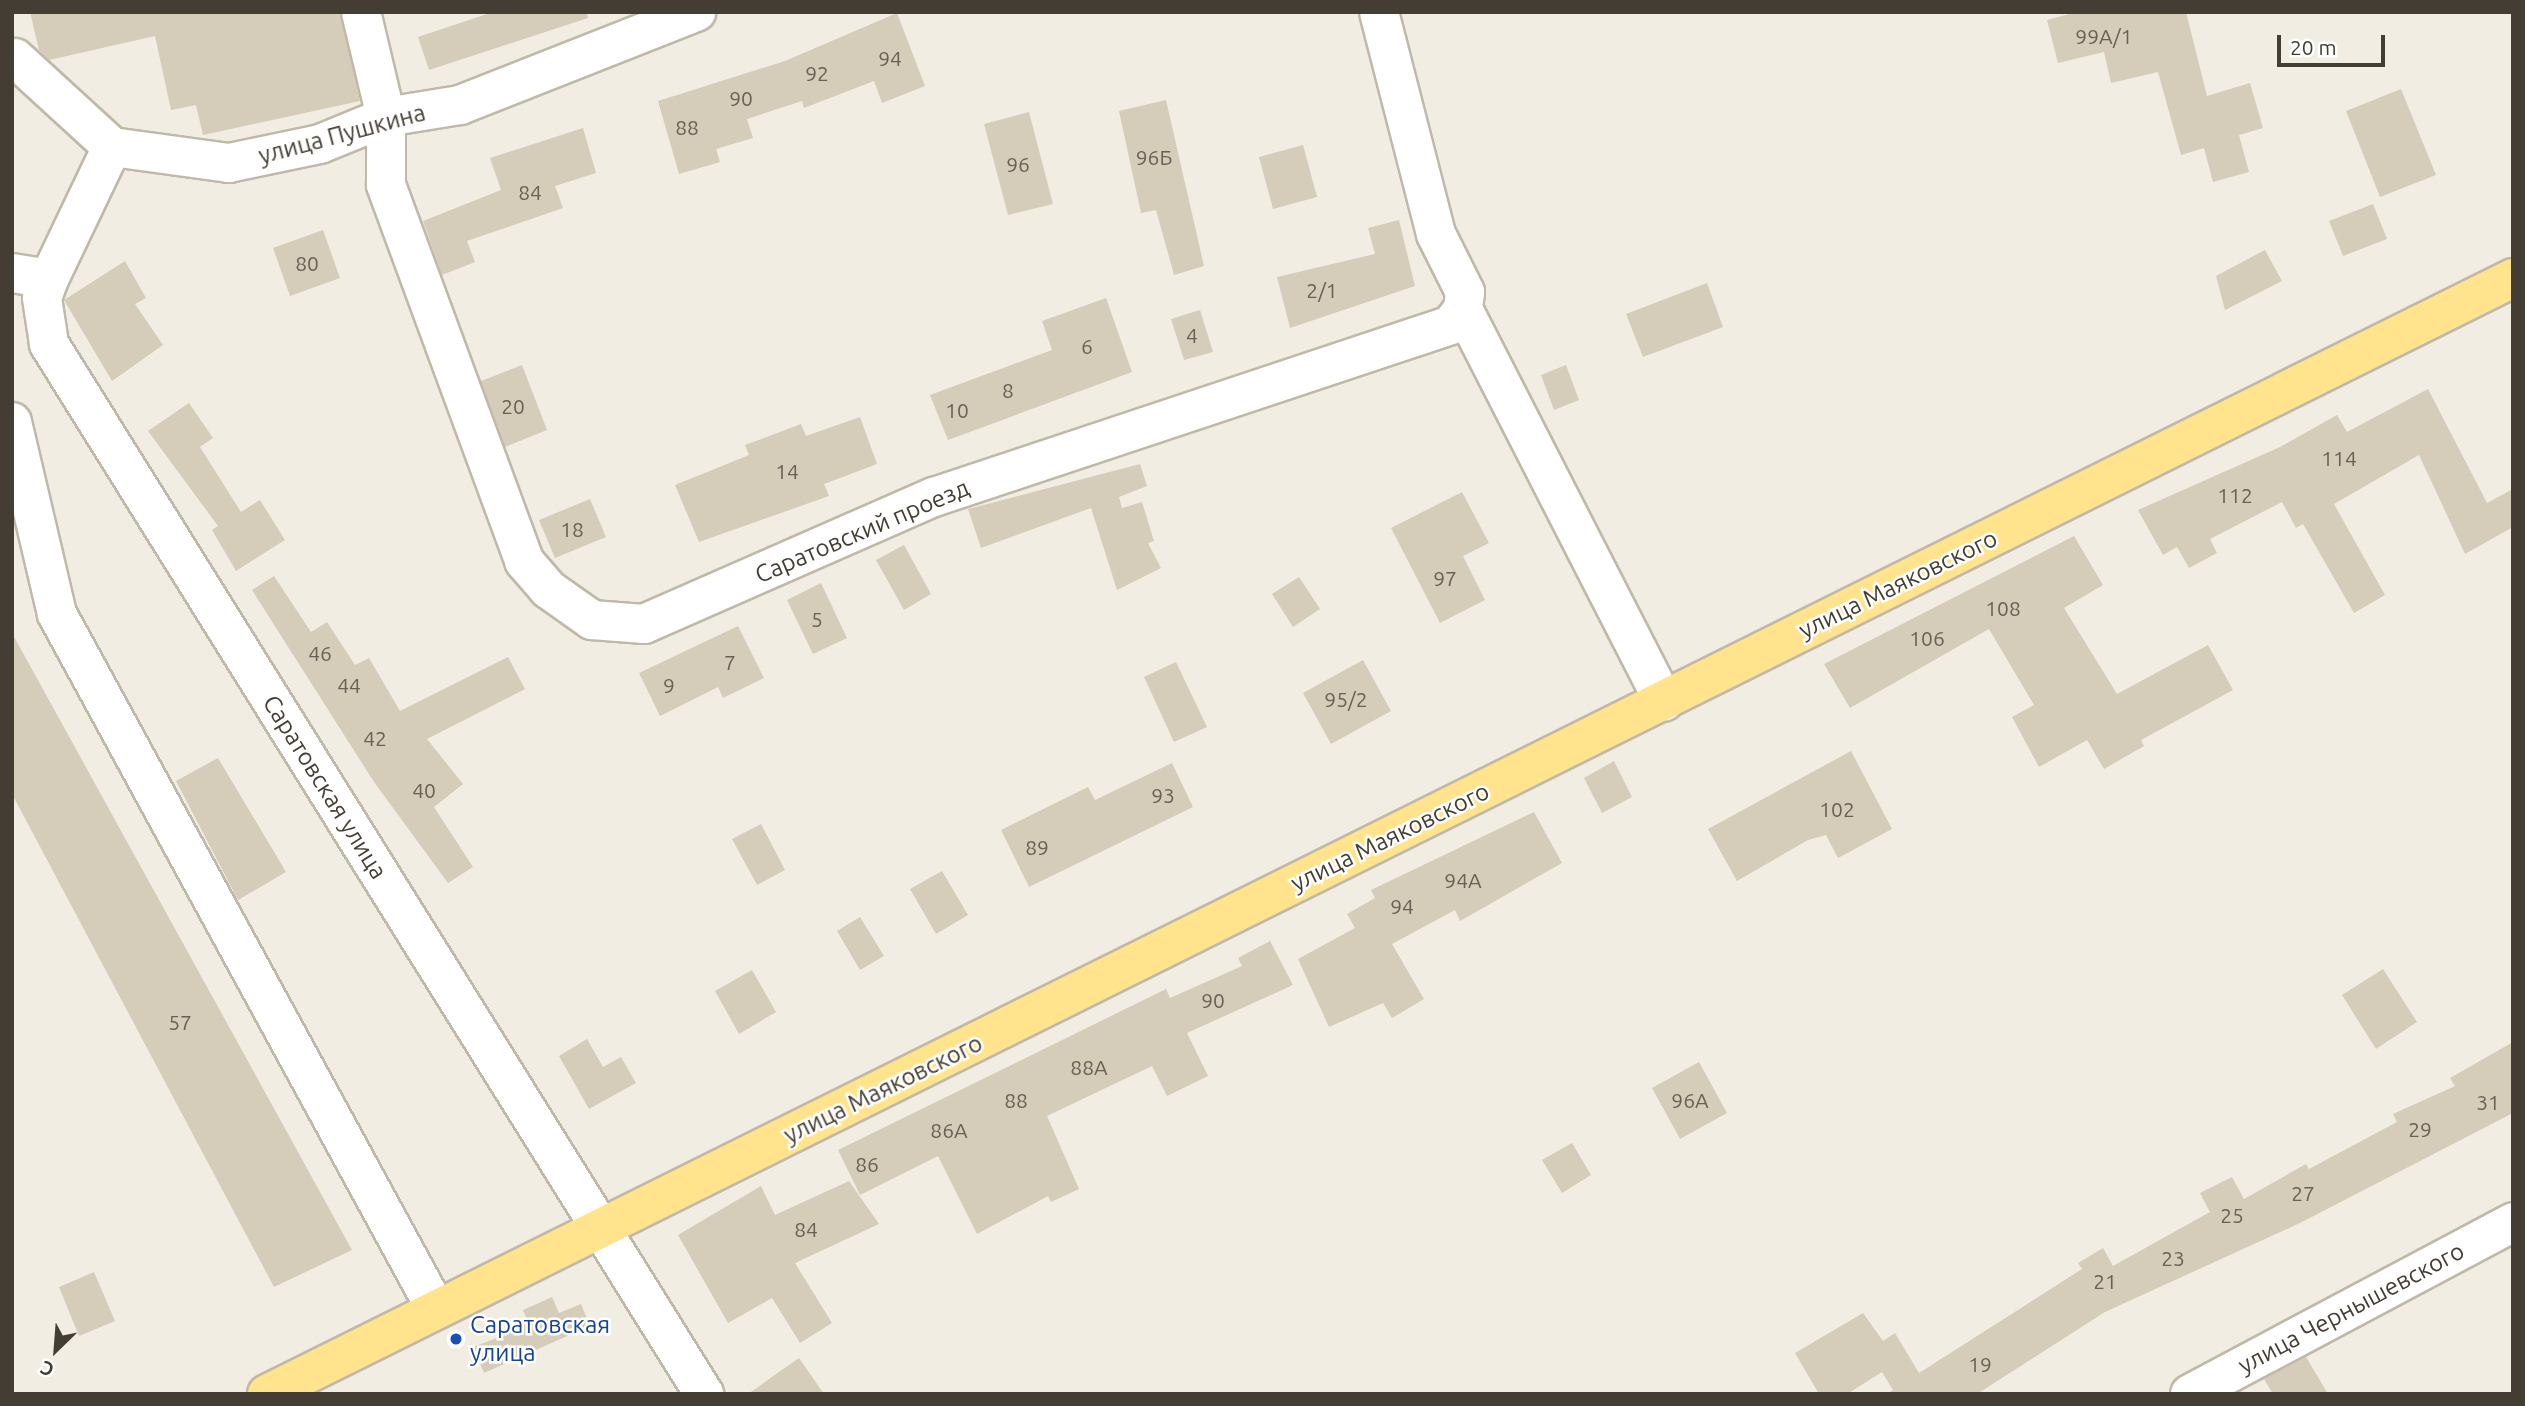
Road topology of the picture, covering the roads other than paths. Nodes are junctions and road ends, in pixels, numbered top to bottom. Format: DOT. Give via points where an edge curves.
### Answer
graph roads {
  1 [pos="360,12"];
  2 [pos="696,12"];
  3 [pos="1380,12"];
  4 [pos="14,55"];
  5 [pos="12,96"];
  6 [pos="386,117"];
  7 [pos="112,147"];
  8 [pos="24,271"];
  9 [pos="2513,278"];
  10 [pos="1463,309"];
  11 [pos="12,422"];
  12 [pos="1664,701"];
  13 [pos="2513,1222"];
  14 [pos="601,1229"];
  15 [pos="436,1309"];
  16 [pos="267,1394"];
  17 [pos="704,1394"];
  18 [pos="2190,1394"];
  1 -- 6 [label="street, Саратовский проезд"];
  2 -- 6 [label="street, улица Пушкина" via="460,105"];
  3 -- 10 [label="street" via="1436,234 1465,292"];
  4 -- 5 [label="street"];
  4 -- 7 [label="street"];
  6 -- 7 [label="street, улица Пушкина" via="320,144 229,163"];
  6 -- 10 [label="street, Саратовский проезд" via="386,184 524,561 548,589 592,620 644,624 933,497 1451,325"];
  7 -- 8 [label="street"];
  8 -- 14 [label="street, Саратовская улица" via="42,298 49,344"];
  9 -- 12 [label="main road, улица Маяковского"];
  10 -- 12 [label="street"];
  11 -- 15 [label="street" via="57,614"];
  12 -- 14 [label="main road, улица Маяковского"];
  13 -- 18 [label="street, улица Чернышевского"];
  14 -- 15 [label="main road, улица Маяковского"];
  14 -- 17 [label="street, Саратовская улица"];
  15 -- 16 [label="main road, улица Маяковского"];
}
